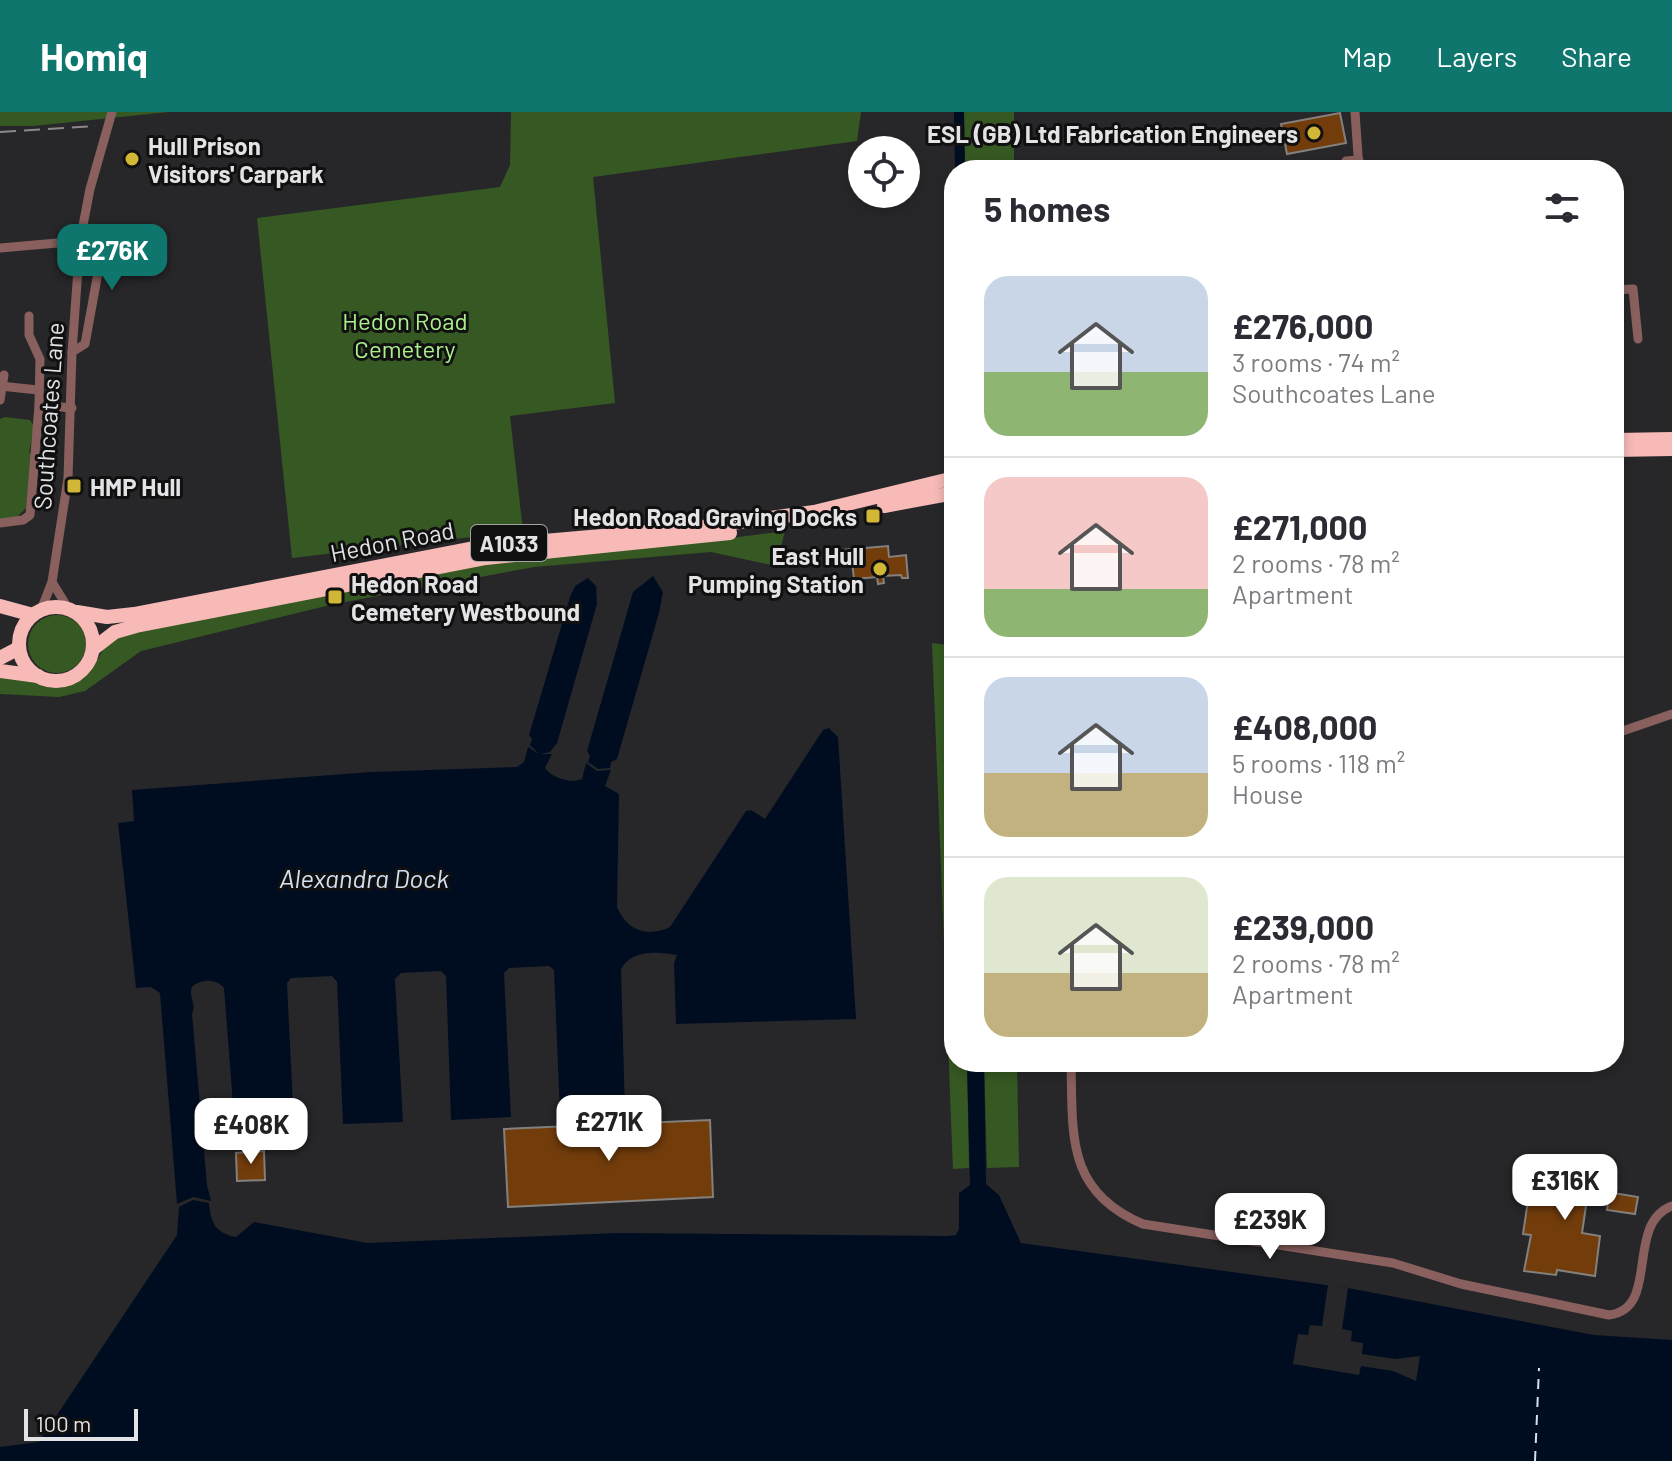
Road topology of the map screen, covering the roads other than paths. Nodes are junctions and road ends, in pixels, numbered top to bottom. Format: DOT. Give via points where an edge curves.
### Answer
graph roads {
  1 [pos="112,112"];
  2 [pos="1360,116"];
  3 [pos="1359,160"];
  4 [pos="105,234"];
  5 [pos="80,241"];
  6 [pos="0,248"];
  7 [pos="1624,289"];
  8 [pos="29,316"];
  9 [pos="1638,339"];
  10 [pos="72,352"];
  11 [pos="4,375"];
  12 [pos="1,386"];
  13 [pos="38,390"];
  14 [pos="0,400"];
  15 [pos="39,405"];
  16 [pos="72,408"];
  17 [pos="1672,439"];
  18 [pos="1624,440"];
  19 [pos="1672,449"];
  20 [pos="1624,450"];
  21 [pos="944,487"];
  22 [pos="944,488"];
  23 [pos="0,523"];
  24 [pos="52,582"];
  25 [pos="2,606"];
  26 [pos="72,610"];
  27 [pos="37,612"];
  28 [pos="22,630"];
  29 [pos="19,648"];
  30 [pos="93,649"];
  31 [pos="0,658"];
  32 [pos="0,671"];
  33 [pos="39,677"];
  34 [pos="1672,714"];
  35 [pos="1624,731"];
  36 [pos="1071,1072"];
  37 [pos="1672,1206"];
  1 -- 5 [label="street, Southcoates Lane"];
  2 -- 3 [label="street"];
  4 -- 10 [label="street" via="85,344"];
  5 -- 6 [label="street"];
  5 -- 10 [label="street, Southcoates Lane"];
  7 -- 9 [label="street" via="1633,289"];
  8 -- 13 [label="street" via="29,335 40,359"];
  10 -- 16 [label="street, Southcoates Lane"];
  11 -- 12 [label="street"];
  12 -- 13 [label="street"];
  12 -- 14 [label="street"];
  13 -- 15 [label="street"];
  15 -- 16 [label="street"];
  15 -- 23 [label="street" via="30,515"];
  16 -- 24 [label="street, Southcoates Lane" via="68,478"];
  17 -- 18 [label="highway"];
  19 -- 20 [label="highway"];
  21 -- 26 [label="highway, Hedon Road / A1033" via="695,528 484,546 134,614 107,617"];
  22 -- 30 [label="highway, Hedon Road / A1033" via="814,521 486,558 136,626 115,632"];
  24 -- 26 [label="street"];
  24 -- 27 [label="street, Southcoates Lane"];
  25 -- 27 [label="highway, A1033"];
  25 -- 28 [label="highway, A1033"];
  26 -- 27 [label="highway, A1033"];
  26 -- 30 [label="highway" via="90,628"];
  27 -- 28 [label="highway"];
  28 -- 29 [label="highway"];
  29 -- 31 [label="highway"];
  29 -- 33 [label="highway" via="25,665"];
  30 -- 33 [label="highway, A1033" via="90,661 73,677"];
  32 -- 33 [label="highway"];
  34 -- 35 [label="street"];
  36 -- 37 [label="street" via="1074,1147 1081,1170 1111,1207 1143,1224 1393,1263 1461,1284 1609,1315 1624,1311 1634,1299 1651,1222"];
}
